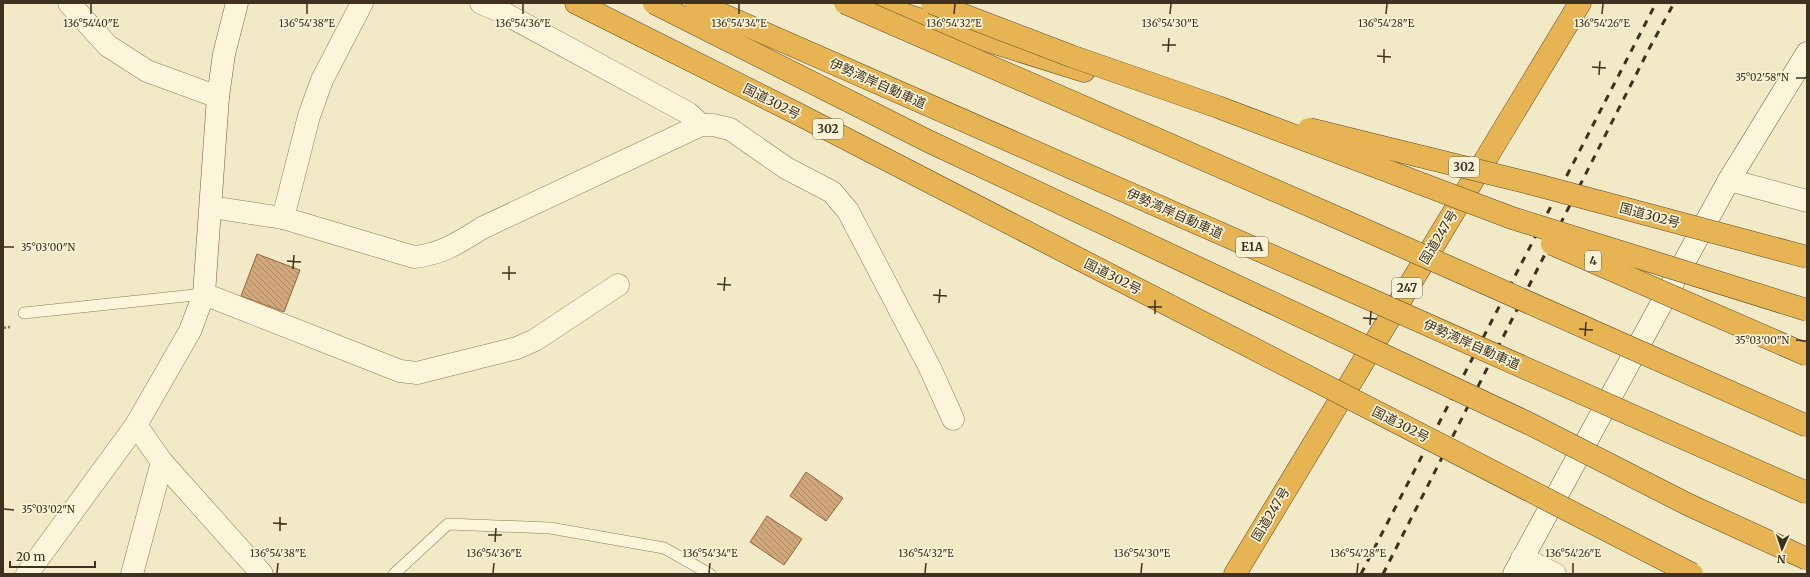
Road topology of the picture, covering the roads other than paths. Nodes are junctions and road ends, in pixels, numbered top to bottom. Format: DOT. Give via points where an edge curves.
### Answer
graph roads {
  1 [pos="68,3"];
  2 [pos="237,3"];
  3 [pos="362,3"];
  4 [pos="576,3"];
  5 [pos="654,3"];
  6 [pos="696,3"];
  7 [pos="845,3"];
  8 [pos="868,3"];
  9 [pos="932,3"];
  10 [pos="1580,3"];
  11 [pos="495,6"];
  12 [pos="1807,53"];
  13 [pos="218,97"];
  14 [pos="701,125"];
  15 [pos="1378,169"];
  16 [pos="1729,180"];
  17 [pos="1807,201"];
  18 [pos="211,207"];
  19 [pos="283,218"];
  20 [pos="1807,256"];
  21 [pos="618,285"];
  22 [pos="204,294"];
  23 [pos="1807,310"];
  24 [pos="24,313"];
  25 [pos="1807,356"];
  26 [pos="953,419"];
  27 [pos="136,425"];
  28 [pos="1807,426"];
  29 [pos="162,462"];
  30 [pos="1807,493"];
  31 [pos="1807,559"];
  32 [pos="1518,566"];
  33 [pos="28,574"];
  34 [pos="132,574"];
  35 [pos="262,574"];
  36 [pos="394,574"];
  37 [pos="710,574"];
  38 [pos="1235,574"];
  39 [pos="1555,574"];
  40 [pos="1692,574"];
  1 -- 13 [label="street" via="108,46 147,71"];
  2 -- 13 [label="street" via="224,54"];
  3 -- 19 [label="street" via="316,94"];
  4 -- 40 [label="highway, 国道302号 / 302, bridge" via="798,114"];
  5 -- 31 [label="highway, bridge" via="930,142 1528,423 1689,504"];
  6 -- 30 [label="highway, 伊勢湾岸自動車道 / E1A, bridge"];
  7 -- 28 [label="highway, bridge"];
  8 -- 20 [label="highway, 国道302号 / 302, bridge" via="1120,82 1533,184"];
  9 -- 15 [label="highway, bridge" via="1071,56 1218,107"];
  10 -- 38 [label="highway, 国道247号 / 247"];
  11 -- 14 [label="street" via="688,113"];
  12 -- 16 [label="street"];
  13 -- 18 [label="street"];
  14 -- 19 [label="street" via="482,228 448,249 432,255 414,257"];
  14 -- 26 [label="street" via="730,129 786,168 832,192 848,211 930,368"];
  15 -- 23 [label="highway, bridge" via="1512,218"];
  15 -- 25 [label="highway, 4, bridge"];
  16 -- 17 [label="street"];
  16 -- 32 [label="street"];
  18 -- 19 [label="street"];
  18 -- 22 [label="street"];
  21 -- 22 [label="street" via="523,346 417,373 400,371"];
  22 -- 24 [label="lane"];
  22 -- 27 [label="street" via="190,330"];
  27 -- 29 [label="street"];
  27 -- 33 [label="street"];
  29 -- 34 [label="street"];
  29 -- 35 [label="street"];
  32 -- 39 [label="street"];
  36 -- 37 [label="lane" via="448,524 550,528 664,548"];
}
